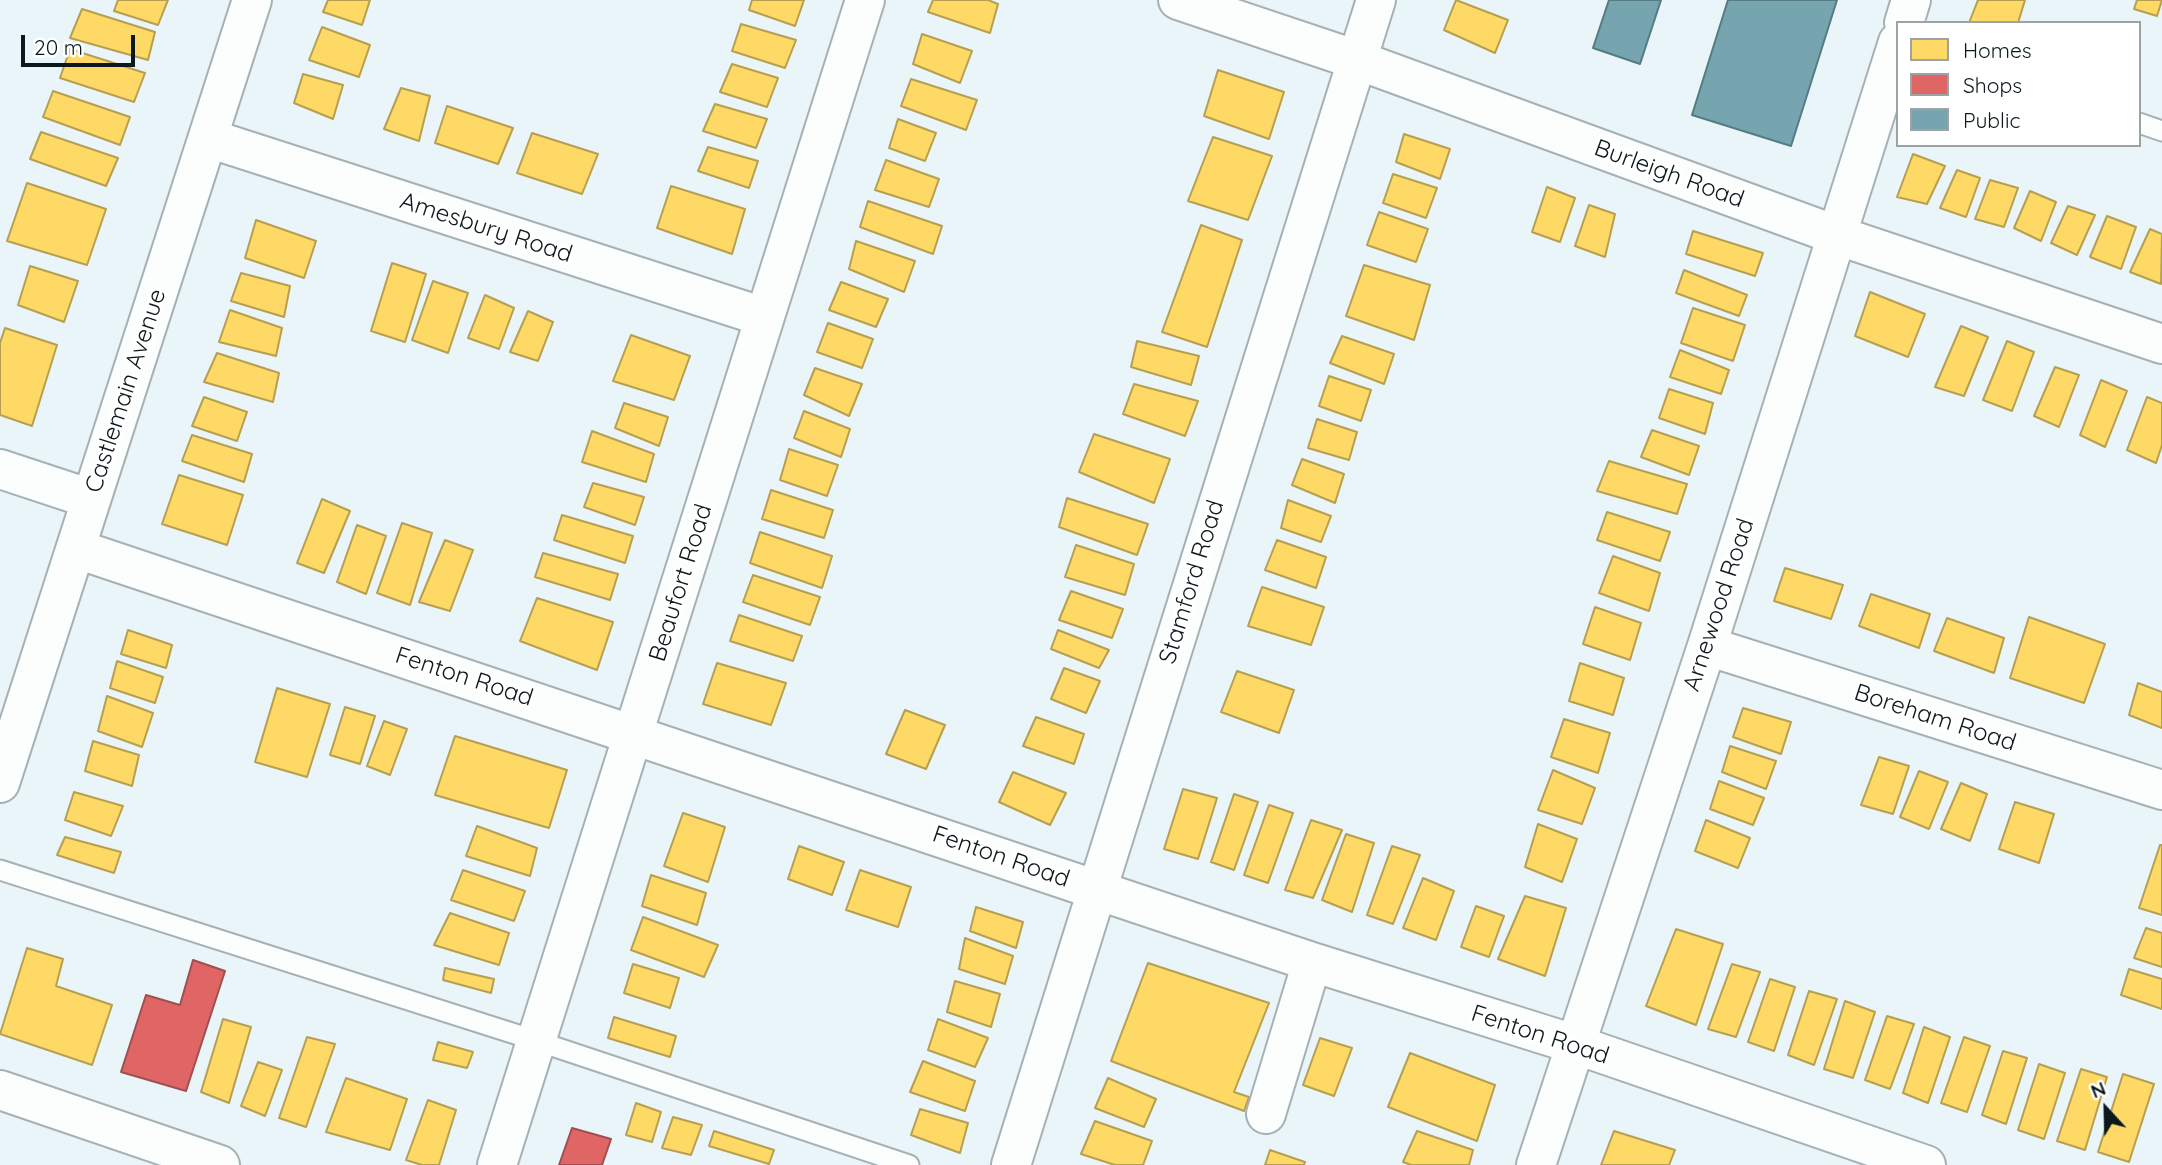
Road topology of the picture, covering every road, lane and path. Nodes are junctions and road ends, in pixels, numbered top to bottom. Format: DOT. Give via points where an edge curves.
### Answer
graph roads {
  1 [pos="252,0"];
  2 [pos="864,0"];
  3 [pos="1178,0"];
  4 [pos="1376,0"];
  5 [pos="1911,0"];
  6 [pos="1905,21"];
  7 [pos="1896,49"];
  8 [pos="1357,60"];
  9 [pos="2141,124"];
  10 [pos="2162,131"];
  11 [pos="208,138"];
  12 [pos="1836,235"];
  13 [pos="764,317"];
  14 [pos="2162,344"];
  15 [pos="0,469"];
  16 [pos="91,499"];
  17 [pos="77,549"];
  18 [pos="1707,646"];
  19 [pos="634,734"];
  20 [pos="0,783"];
  21 [pos="2162,790"];
  22 [pos="0,870"];
  23 [pos="1096,888"];
  24 [pos="1312,962"];
  25 [pos="534,1040"];
  26 [pos="1574,1045"];
  27 [pos="0,1090"];
  28 [pos="1266,1114"];
  29 [pos="220,1165"];
  30 [pos="497,1165"];
  31 [pos="909,1165"];
  32 [pos="1011,1165"];
  33 [pos="1536,1165"];
  34 [pos="1926,1165"];
  1 -- 11 [label="street, Castlemain Avenue"];
  2 -- 13 [label="street, Beaufort Road"];
  3 -- 8 [label="street, Burleigh Road"];
  4 -- 8 [label="street, Stamford Road"];
  5 -- 6 [label="street"];
  7 -- 12 [label="street, Arnewood Road"];
  8 -- 12 [label="street, Burleigh Road"];
  8 -- 23 [label="street, Stamford Road"];
  9 -- 10 [label="lane"];
  11 -- 13 [label="street, Amesbury Road"];
  11 -- 16 [label="street, Castlemain Avenue"];
  12 -- 14 [label="street, Burleigh Road"];
  12 -- 18 [label="street, Arnewood Road"];
  13 -- 19 [label="street, Beaufort Road"];
  15 -- 16 [label="street"];
  16 -- 17 [label="street, Castlemain Avenue"];
  17 -- 19 [label="street, Fenton Road"];
  17 -- 20 [label="street, Castlemain Avenue"];
  18 -- 21 [label="street, Boreham Road"];
  18 -- 26 [label="street, Arnewood Road"];
  19 -- 23 [label="street, Fenton Road"];
  19 -- 25 [label="street, Beaufort Road"];
  22 -- 25 [label="lane"];
  23 -- 24 [label="street, Fenton Road"];
  23 -- 32 [label="street, Stamford Road"];
  24 -- 26 [label="street, Fenton Road"];
  24 -- 28 [label="street"];
  25 -- 30 [label="street, Beaufort Road"];
  25 -- 31 [label="lane"];
  26 -- 33 [label="street, Arnewood Road"];
  26 -- 34 [label="street, Fenton Road"];
  27 -- 29 [label="street"];
}
